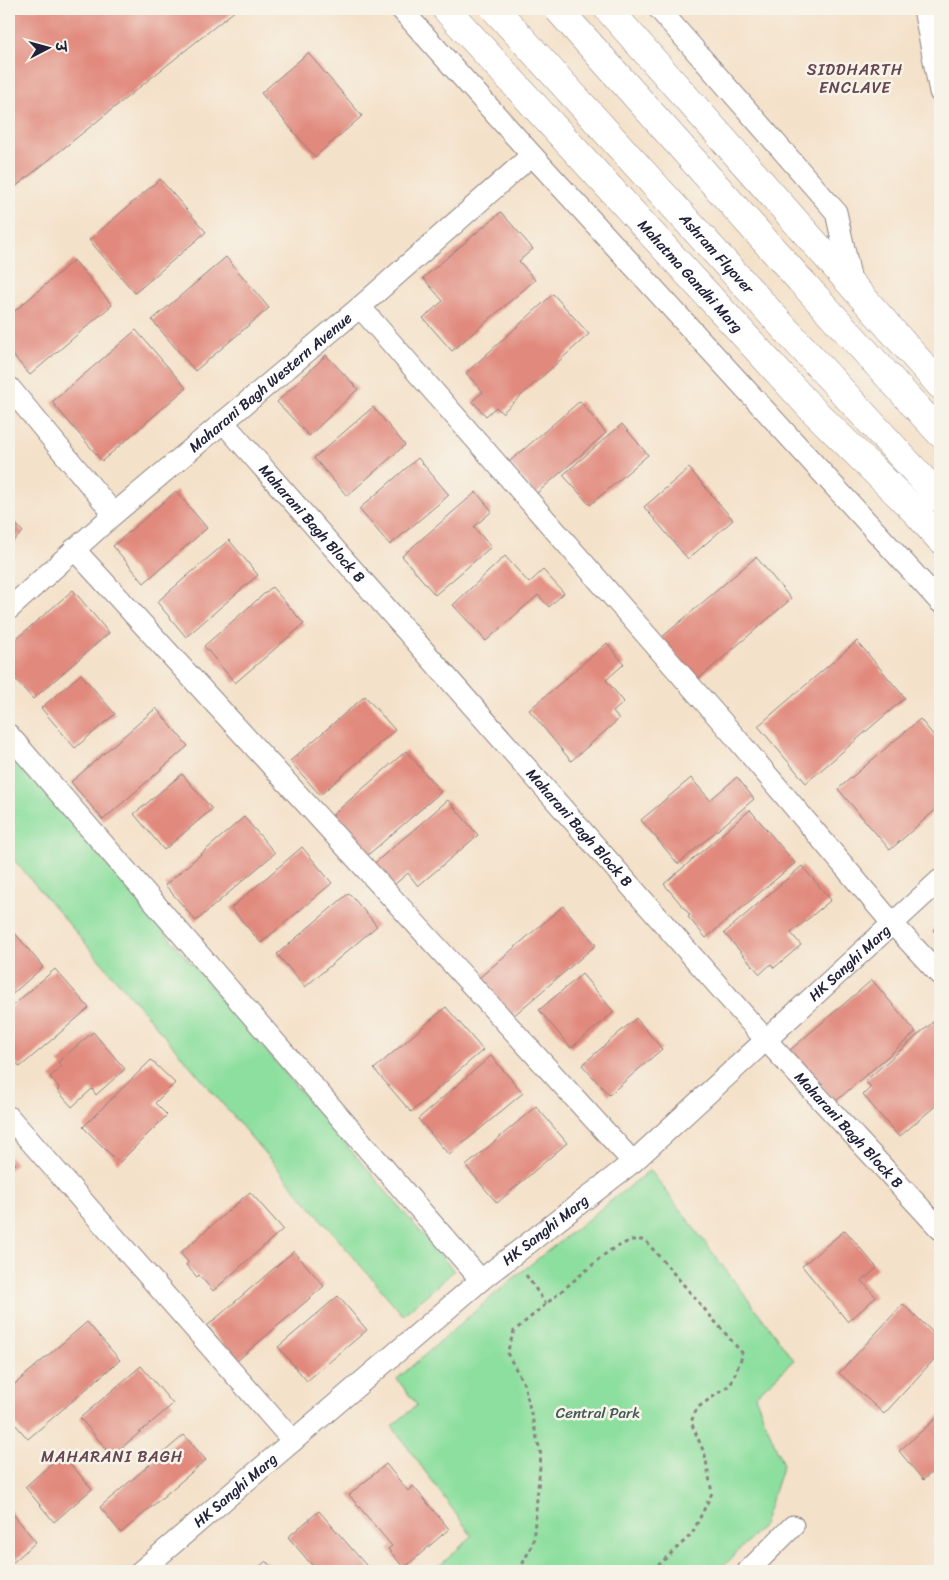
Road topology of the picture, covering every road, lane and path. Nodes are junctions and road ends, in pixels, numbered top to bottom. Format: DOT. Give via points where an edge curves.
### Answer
graph roads {
  1 [pos="401,9"];
  2 [pos="446,9"];
  3 [pos="495,9"];
  4 [pos="558,9"];
  5 [pos="610,9"];
  6 [pos="659,9"];
  7 [pos="924,9"];
  8 [pos="940,92"];
  9 [pos="532,155"];
  10 [pos="852,285"];
  11 [pos="360,307"];
  12 [pos="940,385"];
  13 [pos="9,387"];
  14 [pos="223,422"];
  15 [pos="940,433"];
  16 [pos="940,498"];
  17 [pos="114,514"];
  18 [pos="940,539"];
  19 [pos="74,549"];
  20 [pos="940,602"];
  21 [pos="9,609"];
  22 [pos="9,735"];
  23 [pos="940,880"];
  24 [pos="892,923"];
  25 [pos="940,974"];
  26 [pos="765,1039"];
  27 [pos="9,1117"];
  28 [pos="633,1162"];
  29 [pos="940,1229"];
  30 [pos="513,1255"];
  31 [pos="481,1280"];
  32 [pos="546,1304"];
  33 [pos="293,1441"];
  34 [pos="793,1526"];
  35 [pos="141,1571"];
  36 [pos="519,1571"];
  37 [pos="652,1571"];
  38 [pos="748,1571"];
  1 -- 9 [label="street"];
  2 -- 18 [label="main road, Mahatma Gandhi Marg" via="809,406"];
  3 -- 16 [label="main road, Ashram Flyover, bridge"];
  4 -- 15 [label="main road, bridge"];
  5 -- 10 [label="main road"];
  6 -- 10 [label="street" via="836,212"];
  7 -- 8 [label="street"];
  9 -- 11 [label="street, Maharani Bagh Western Avenue"];
  9 -- 20 [label="street"];
  10 -- 12 [label="main road"];
  11 -- 14 [label="street, Maharani Bagh Western Avenue"];
  11 -- 24 [label="street"];
  13 -- 17 [label="street"];
  14 -- 17 [label="street, Maharani Bagh Western Avenue"];
  14 -- 26 [label="street, Maharani Bagh Block B"];
  17 -- 19 [label="street, Maharani Bagh Western Avenue"];
  19 -- 21 [label="street, Maharani Bagh Western Avenue"];
  19 -- 28 [label="street"];
  22 -- 31 [label="street"];
  23 -- 24 [label="street, HK Sanghi Marg"];
  24 -- 25 [label="street"];
  24 -- 26 [label="street, HK Sanghi Marg"];
  26 -- 28 [label="street, HK Sanghi Marg"];
  26 -- 29 [label="street, Maharani Bagh Block B"];
  27 -- 33 [label="street"];
  28 -- 30 [label="street, HK Sanghi Marg"];
  30 -- 31 [label="street, HK Sanghi Marg"];
  30 -- 32 [label="path"];
  31 -- 33 [label="street, HK Sanghi Marg"];
  32 -- 36 [label="path" via="514,1331 506,1353 524,1384 541,1455 533,1543"];
  32 -- 37 [label="path" via="610,1251 631,1240 645,1240 743,1354 731,1384 697,1408 691,1422 706,1455 712,1493 692,1534"];
  33 -- 35 [label="street, HK Sanghi Marg"];
  34 -- 38 [label="street"];
}
